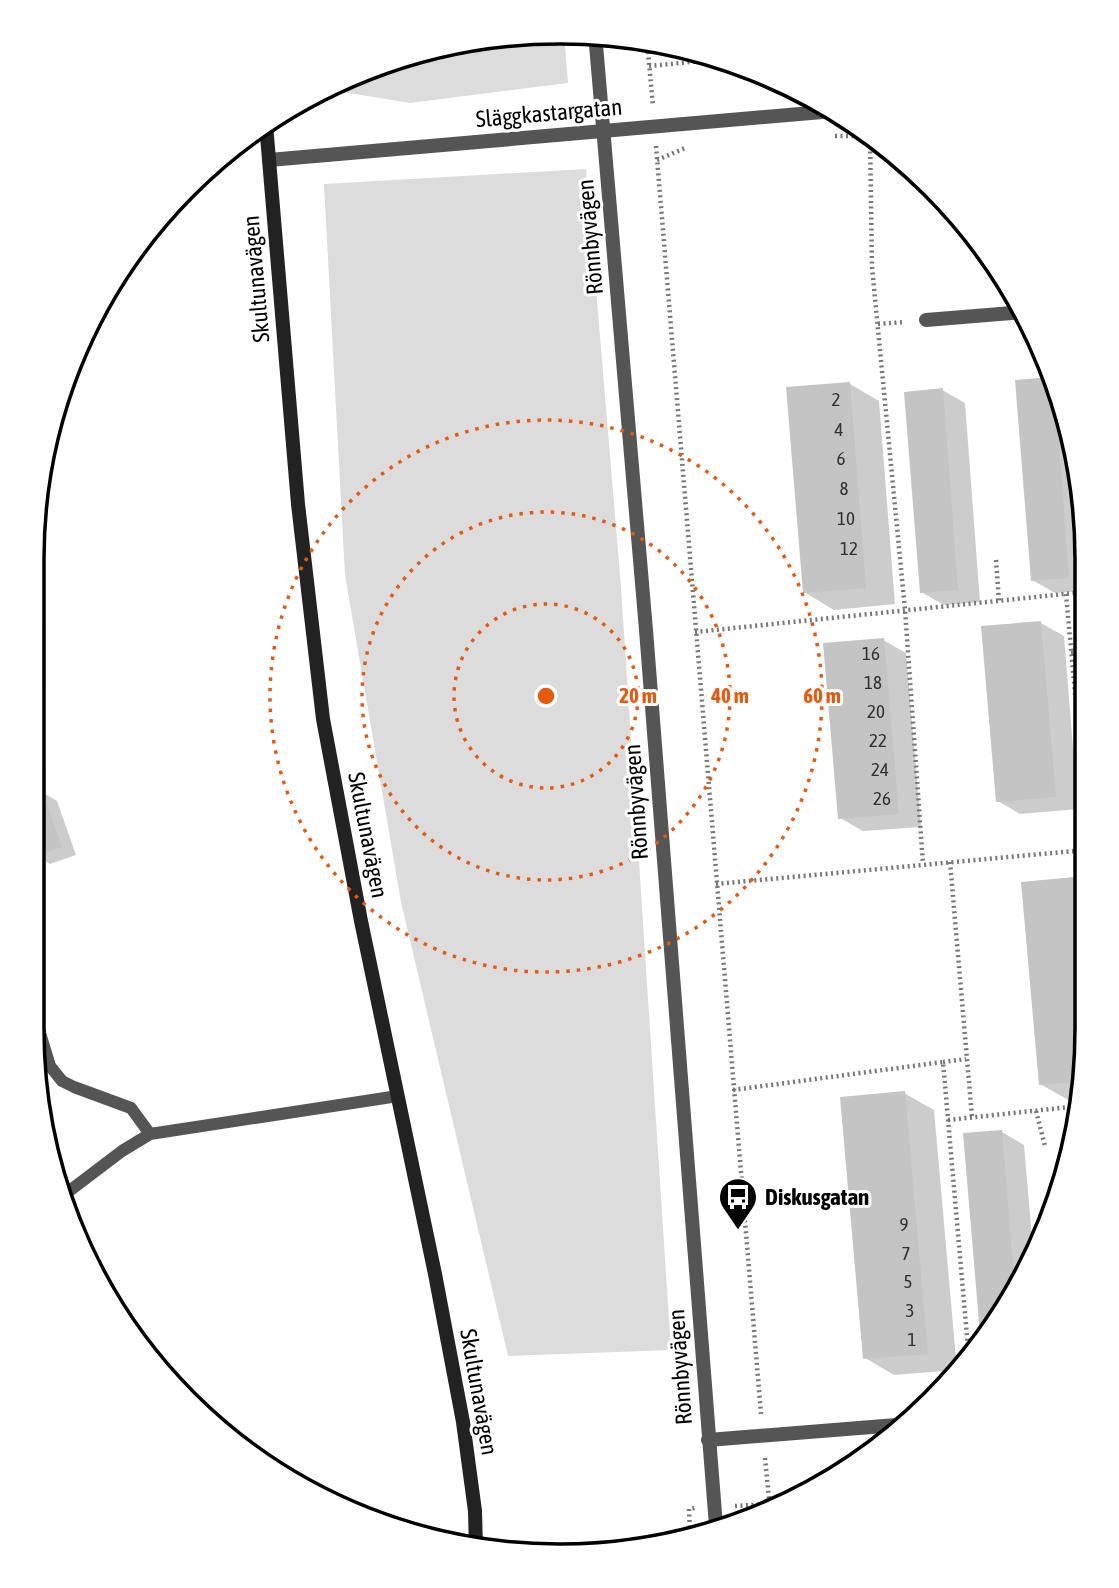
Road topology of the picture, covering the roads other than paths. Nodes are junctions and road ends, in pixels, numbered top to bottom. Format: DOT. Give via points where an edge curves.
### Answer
graph roads {
  1 [pos="596,45"];
  2 [pos="816,113"];
  3 [pos="604,132"];
  4 [pos="267,135"];
  5 [pos="269,160"];
  6 [pos="1012,313"];
  7 [pos="926,320"];
  8 [pos="45,1048"];
  9 [pos="398,1096"];
  10 [pos="150,1134"];
  11 [pos="70,1191"];
  12 [pos="888,1426"];
  13 [pos="708,1440"];
  14 [pos="715,1520"];
  15 [pos="476,1537"];
  1 -- 3 [label="street, Rönnbyvägen"];
  2 -- 3 [label="street, Släggkastargatan"];
  3 -- 5 [label="street, Släggkastargatan"];
  3 -- 13 [label="street, Rönnbyvägen"];
  4 -- 5 [label="main road, Skultunavägen"];
  5 -- 9 [label="main road, Skultunavägen" via="298,504 323,719"];
  6 -- 7 [label="street"];
  8 -- 10 [label="lane" via="50,1066 62,1081 131,1108"];
  9 -- 10 [label="lane"];
  9 -- 15 [label="main road, Skultunavägen" via="463,1422"];
  10 -- 11 [label="lane"];
  12 -- 13 [label="street"];
  13 -- 14 [label="street, Rönnbyvägen"];
}
